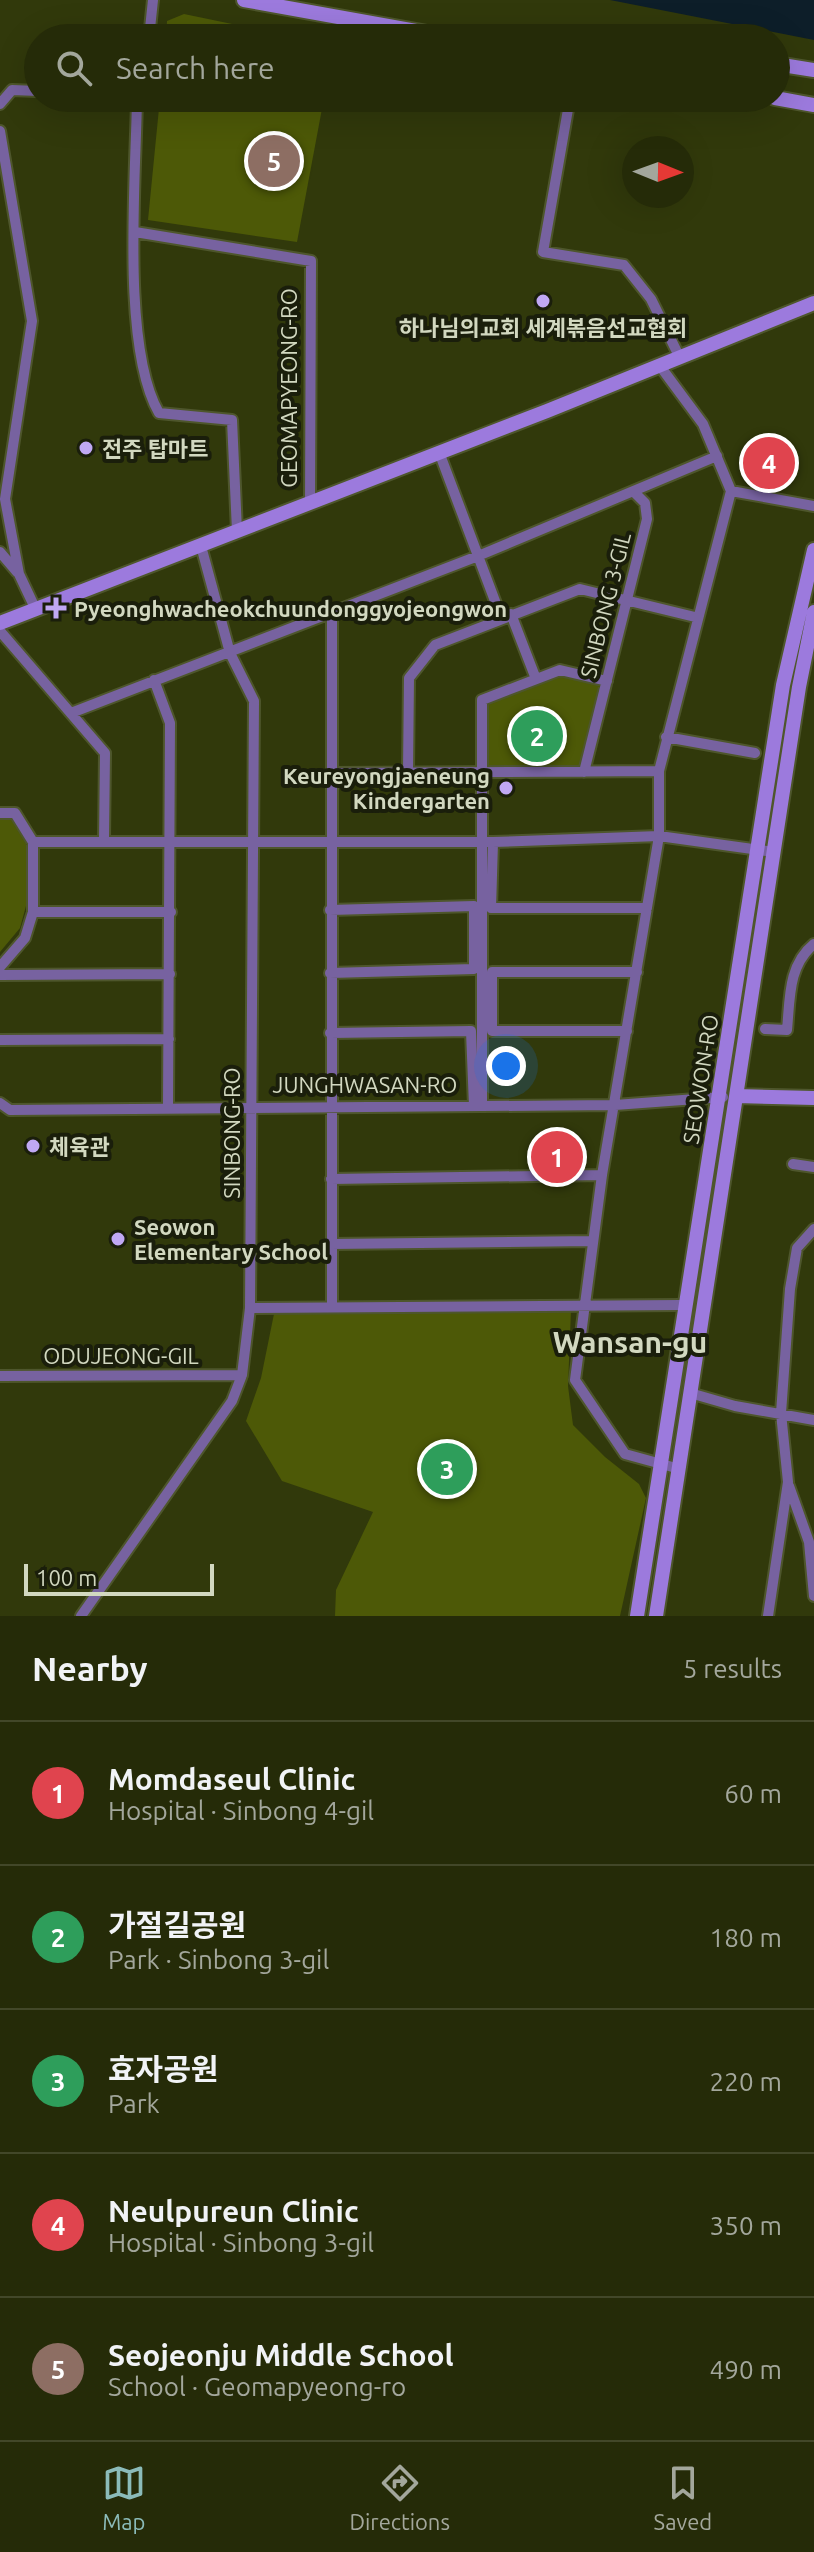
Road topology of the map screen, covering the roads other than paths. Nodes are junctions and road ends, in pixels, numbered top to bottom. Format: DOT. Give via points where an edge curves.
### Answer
graph roads {
  1 [pos="153,0"];
  2 [pos="244,0"];
  3 [pos="150,24"];
  4 [pos="377,24"];
  5 [pos="790,66"];
  6 [pos="814,70"];
  7 [pos="24,90"];
  8 [pos="790,101"];
  9 [pos="0,104"];
  10 [pos="814,105"];
  11 [pos="137,112"];
  12 [pos="568,112"];
  13 [pos="0,131"];
  14 [pos="3,170"];
  15 [pos="135,232"];
  16 [pos="814,303"];
  17 [pos="680,358"];
  18 [pos="660,366"];
  19 [pos="439,452"];
  20 [pos="717,456"];
  21 [pos="731,491"];
  22 [pos="634,492"];
  23 [pos="310,502"];
  24 [pos="814,506"];
  25 [pos="237,531"];
  26 [pos="201,546"];
  27 [pos="814,550"];
  28 [pos="0,552"];
  29 [pos="478,556"];
  30 [pos="19,574"];
  31 [pos="627,599"];
  32 [pos="36,610"];
  33 [pos="814,612"];
  34 [pos="332,613"];
  35 [pos="506,616"];
  36 [pos="695,617"];
  37 [pos="0,623"];
  38 [pos="0,631"];
  39 [pos="230,653"];
  40 [pos="536,679"];
  41 [pos="154,680"];
  42 [pos="607,681"];
  43 [pos="71,713"];
  44 [pos="666,737"];
  45 [pos="755,753"];
  46 [pos="659,771"];
  47 [pos="408,772"];
  48 [pos="584,772"];
  49 [pos="331,773"];
  50 [pos="482,773"];
  51 [pos="0,813"];
  52 [pos="659,836"];
  53 [pos="254,840"];
  54 [pos="104,841"];
  55 [pos="172,841"];
  56 [pos="331,841"];
  57 [pos="33,842"];
  58 [pos="493,842"];
  59 [pos="758,850"];
  60 [pos="774,852"];
  61 [pos="647,908"];
  62 [pos="330,910"];
  63 [pos="33,912"];
  64 [pos="171,912"];
  65 [pos="814,944"];
  66 [pos="0,967"];
  67 [pos="637,972"];
  68 [pos="330,973"];
  69 [pos="170,974"];
  70 [pos="0,975"];
  71 [pos="765,1029"];
  72 [pos="627,1031"];
  73 [pos="330,1033"];
  74 [pos="169,1039"];
  75 [pos="0,1040"];
  76 [pos="736,1096"];
  77 [pos="720,1097"];
  78 [pos="814,1098"];
  79 [pos="0,1103"];
  80 [pos="615,1105"];
  81 [pos="251,1106"];
  82 [pos="478,1106"];
  83 [pos="168,1107"];
  84 [pos="331,1107"];
  85 [pos="793,1164"];
  86 [pos="814,1167"];
  87 [pos="602,1175"];
  88 [pos="331,1179"];
  89 [pos="814,1229"];
  90 [pos="592,1241"];
  91 [pos="331,1244"];
  92 [pos="584,1303"];
  93 [pos="681,1305"];
  94 [pos="332,1307"];
  95 [pos="250,1308"];
  96 [pos="242,1375"];
  97 [pos="0,1376"];
  98 [pos="690,1393"];
  99 [pos="781,1413"];
  100 [pos="814,1420"];
  101 [pos="669,1466"];
  102 [pos="788,1482"];
  103 [pos="814,1596"];
  104 [pos="81,1616"];
  105 [pos="637,1616"];
  106 [pos="656,1616"];
  107 [pos="768,1616"];
  1 -- 3 [label="street"];
  2 -- 4 [label="street"];
  5 -- 6 [label="street"];
  7 -- 9 [label="street" via="12,90"];
  8 -- 10 [label="street"];
  11 -- 15 [label="street"];
  12 -- 17 [label="street" via="543,252 624,265 651,299"];
  13 -- 14 [label="street"];
  14 -- 30 [label="street" via="32,321 5,499"];
  15 -- 23 [label="street, GEOMAPYEONG-RO" via="311,261"];
  15 -- 25 [label="street" via="136,309 149,395 159,413 232,420"];
  16 -- 17 [label="street, GEOMAPYEONG-RO"];
  17 -- 18 [label="street, GEOMAPYEONG-RO"];
  18 -- 19 [label="street, GEOMAPYEONG-RO"];
  18 -- 20 [label="street" via="703,424"];
  19 -- 23 [label="street, GEOMAPYEONG-RO"];
  19 -- 29 [label="street"];
  20 -- 21 [label="street"];
  20 -- 22 [label="street"];
  21 -- 24 [label="street"];
  21 -- 36 [label="street"];
  22 -- 29 [label="street"];
  22 -- 31 [label="street, SINBONG 3-GIL" via="645,503 647,519"];
  23 -- 25 [label="street, GEOMAPYEONG-RO"];
  25 -- 26 [label="street, GEOMAPYEONG-RO"];
  26 -- 32 [label="street, GEOMAPYEONG-RO"];
  26 -- 39 [label="street, SINBONG-RO"];
  27 -- 59 [label="street, SEOWON-RO" via="783,685"];
  28 -- 30 [label="street"];
  29 -- 34 [label="street"];
  29 -- 35 [label="street"];
  30 -- 32 [label="street"];
  31 -- 35 [label="street" via="580,589"];
  31 -- 36 [label="street"];
  31 -- 42 [label="street, SINBONG 3-GIL"];
  32 -- 37 [label="street, GEOMAPYEONG-RO"];
  33 -- 60 [label="street, SEOWON-RO"];
  34 -- 39 [label="street"];
  34 -- 49 [label="street"];
  35 -- 40 [label="street"];
  35 -- 47 [label="street" via="435,645 409,678"];
  36 -- 44 [label="street"];
  38 -- 43 [label="street"];
  39 -- 41 [label="street"];
  39 -- 53 [label="street, SINBONG-RO" via="254,701"];
  40 -- 42 [label="street" via="560,670"];
  40 -- 50 [label="street" via="482,700"];
  41 -- 43 [label="street"];
  41 -- 55 [label="street" via="170,723"];
  42 -- 48 [label="street, SINBONG 3-GIL"];
  43 -- 54 [label="street" via="105,753"];
  44 -- 45 [label="street"];
  44 -- 46 [label="street"];
  46 -- 48 [label="street"];
  46 -- 52 [label="street"];
  47 -- 49 [label="street"];
  47 -- 50 [label="street"];
  48 -- 50 [label="street"];
  49 -- 56 [label="street"];
  50 -- 82 [label="street"];
  51 -- 57 [label="street" via="15,813"];
  52 -- 58 [label="street"];
  52 -- 59 [label="street"];
  52 -- 61 [label="street"];
  53 -- 55 [label="street"];
  53 -- 56 [label="street"];
  53 -- 81 [label="street, SINBONG-RO"];
  54 -- 55 [label="street"];
  54 -- 57 [label="street"];
  55 -- 64 [label="street"];
  56 -- 58 [label="street"];
  56 -- 62 [label="street"];
  57 -- 63 [label="street"];
  58 -- 61 [label="street" via="491,908"];
  59 -- 60 [label="street"];
  59 -- 77 [label="street, SEOWON-RO"];
  60 -- 76 [label="street, SEOWON-RO"];
  61 -- 67 [label="street"];
  62 -- 68 [label="street"];
  62 -- 68 [label="street" via="474,906 474,969"];
  63 -- 64 [label="street"];
  63 -- 66 [label="street" via="25,938"];
  64 -- 69 [label="street"];
  65 -- 71 [label="street" via="800,955 787,1030"];
  67 -- 72 [label="street"];
  67 -- 72 [label="street" via="492,972 492,1031"];
  68 -- 73 [label="street"];
  69 -- 70 [label="street"];
  69 -- 74 [label="street"];
  72 -- 80 [label="street"];
  73 -- 82 [label="street" via="471,1031"];
  73 -- 84 [label="street"];
  74 -- 75 [label="street"];
  74 -- 83 [label="street"];
  76 -- 77 [label="street, JUNGHWASAN-RO"];
  76 -- 78 [label="street, JUNGHWASAN-RO"];
  76 -- 98 [label="street, SEOWON-RO"];
  77 -- 80 [label="street, JUNGHWASAN-RO"];
  77 -- 101 [label="street, SEOWON-RO"];
  79 -- 83 [label="street, JUNGHWASAN-RO" via="10,1110"];
  80 -- 82 [label="street, JUNGHWASAN-RO"];
  80 -- 87 [label="street"];
  81 -- 83 [label="street, JUNGHWASAN-RO"];
  81 -- 84 [label="street, JUNGHWASAN-RO"];
  81 -- 95 [label="street, SINBONG-RO"];
  82 -- 84 [label="street, JUNGHWASAN-RO"];
  84 -- 88 [label="street"];
  85 -- 86 [label="street"];
  87 -- 88 [label="street"];
  87 -- 90 [label="street"];
  88 -- 91 [label="street"];
  89 -- 99 [label="street" via="797,1248"];
  90 -- 91 [label="street"];
  90 -- 92 [label="street"];
  91 -- 94 [label="street"];
  92 -- 93 [label="street"];
  92 -- 94 [label="street"];
  92 -- 101 [label="street" via="575,1380 625,1454"];
  94 -- 95 [label="street"];
  95 -- 96 [label="street, SINBONG-RO"];
  96 -- 97 [label="street, ODUJEONG-GIL"];
  96 -- 104 [label="street, SINBONG-RO" via="232,1401"];
  98 -- 99 [label="street"];
  98 -- 101 [label="street, SEOWON-RO"];
  99 -- 100 [label="street"];
  99 -- 102 [label="street"];
  101 -- 105 [label="street, SEOWON-RO"];
  101 -- 106 [label="street, SEOWON-RO"];
  102 -- 103 [label="street" via="809,1542"];
  102 -- 107 [label="street"];
}
